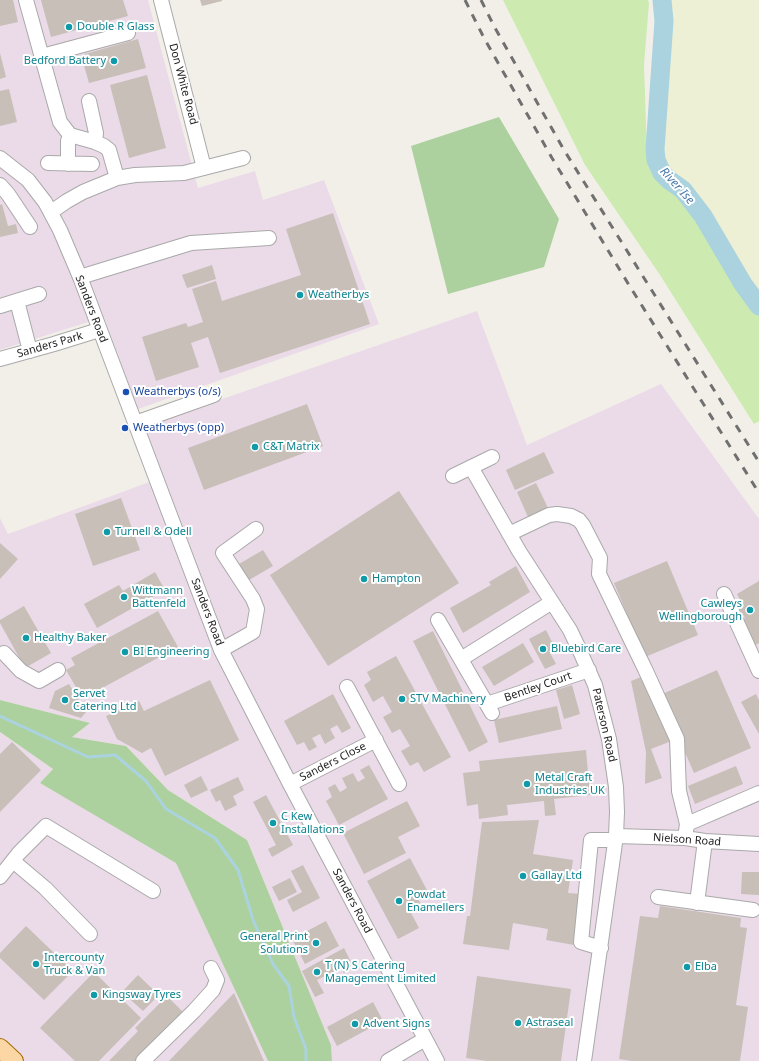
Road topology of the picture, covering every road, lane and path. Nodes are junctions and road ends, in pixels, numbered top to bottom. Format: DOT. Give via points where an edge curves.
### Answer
graph roads {
  1 [pos="26,0"];
  2 [pos="161,0"];
  3 [pos="128,33"];
  4 [pos="42,56"];
  5 [pos="89,101"];
  6 [pos="70,135"];
  7 [pos="95,142"];
  8 [pos="0,158"];
  9 [pos="243,158"];
  10 [pos="48,163"];
  11 [pos="68,164"];
  12 [pos="92,164"];
  13 [pos="204,168"];
  14 [pos="117,178"];
  15 [pos="28,180"];
  16 [pos="4,189"];
  17 [pos="51,212"];
  18 [pos="30,227"];
  19 [pos="268,238"];
  20 [pos="80,277"];
  21 [pos="39,294"];
  22 [pos="17,302"];
  23 [pos="0,306"];
  24 [pos="99,330"];
  25 [pos="30,351"];
  26 [pos="0,359"];
  27 [pos="214,395"];
  28 [pos="135,423"];
  29 [pos="492,456"];
  30 [pos="472,466"];
  31 [pos="453,476"];
  32 [pos="256,529"];
  33 [pos="509,534"];
  34 [pos="724,594"];
  35 [pos="552,602"];
  36 [pos="438,620"];
  37 [pos="221,650"];
  38 [pos="1,652"];
  39 [pos="461,659"];
  40 [pos="58,670"];
  41 [pos="589,670"];
  42 [pos="759,671"];
  43 [pos="347,687"];
  44 [pos="376,740"];
  45 [pos="290,784"];
  46 [pos="399,784"];
  47 [pos="759,793"];
  48 [pos="687,824"];
  49 [pos="616,838"];
  50 [pos="685,838"];
  51 [pos="705,841"];
  52 [pos="759,844"];
  53 [pos="12,861"];
  54 [pos="0,877"];
  55 [pos="153,891"];
  56 [pos="658,898"];
  57 [pos="697,903"];
  58 [pos="753,910"];
  59 [pos="90,934"];
  60 [pos="601,948"];
  61 [pos="211,968"];
  62 [pos="425,1039"];
  63 [pos="0,1048"];
  64 [pos="14,1061"];
  65 [pos="143,1061"];
  66 [pos="388,1061"];
  67 [pos="437,1061"];
  68 [pos="584,1061"];
  1 -- 4 [label="street"];
  2 -- 13 [label="street, Don White Road"];
  3 -- 4 [label="street"];
  4 -- 6 [label="street" via="60,122"];
  5 -- 7 [label="street" via="96,134"];
  6 -- 7 [label="street"];
  6 -- 11 [label="street"];
  7 -- 14 [label="street" via="109,150"];
  8 -- 15 [label="street, Sanders Road"];
  9 -- 13 [label="street"];
  10 -- 11 [label="street"];
  11 -- 12 [label="street"];
  13 -- 14 [label="street" via="184,173"];
  14 -- 17 [label="street" via="83,192"];
  15 -- 16 [label="street"];
  15 -- 17 [label="street, Sanders Road"];
  16 -- 18 [label="street"];
  17 -- 20 [label="street, Sanders Road"];
  19 -- 20 [label="street" via="191,243"];
  20 -- 24 [label="street, Sanders Road"];
  21 -- 22 [label="street"];
  22 -- 23 [label="street"];
  22 -- 25 [label="street"];
  24 -- 25 [label="street, Sanders Park"];
  24 -- 28 [label="street, Sanders Road"];
  25 -- 26 [label="street, Sanders Park"];
  27 -- 28 [label="street"];
  28 -- 37 [label="street, Sanders Road"];
  29 -- 30 [label="street"];
  30 -- 31 [label="street"];
  30 -- 33 [label="street, Paterson Road"];
  32 -- 37 [label="street" via="223,553 258,609 253,632"];
  33 -- 35 [label="street, Paterson Road"];
  33 -- 48 [label="street" via="557,514 571,516 583,525 600,558 600,574 677,738 679,791"];
  34 -- 42 [label="street"];
  35 -- 39 [label="street"];
  35 -- 41 [label="street, Paterson Road" via="570,630"];
  36 -- 39 [label="street, Bentley Court"];
  37 -- 45 [label="street, Sanders Road"];
  38 -- 40 [label="street" via="21,671 39,681"];
  39 -- 41 [label="street, Bentley Court" via="490,709"];
  41 -- 49 [label="street, Paterson Road" via="613,760"];
  43 -- 44 [label="street, Sanders Close"];
  44 -- 45 [label="street, Sanders Close"];
  44 -- 46 [label="street, Sanders Close"];
  45 -- 62 [label="street, Sanders Road"];
  47 -- 48 [label="street"];
  48 -- 50 [label="street"];
  49 -- 50 [label="street, Nielson Road"];
  49 -- 60 [label="street, Paterson Road"];
  49 -- 60 [label="street, Nielson Road" via="591,840 581,942"];
  50 -- 51 [label="street, Nielson Road"];
  51 -- 52 [label="street, Nielson Road"];
  51 -- 57 [label="street"];
  53 -- 54 [label="street"];
  53 -- 55 [label="street" via="46,826"];
  53 -- 59 [label="street" via="45,888"];
  56 -- 57 [label="street"];
  57 -- 58 [label="street"];
  60 -- 68 [label="street, Paterson Road"];
  61 -- 65 [label="street" via="217,980 213,990"];
  62 -- 66 [label="street"];
  62 -- 67 [label="street, Sanders Road"];
  63 -- 64 [label="main road"];
}
